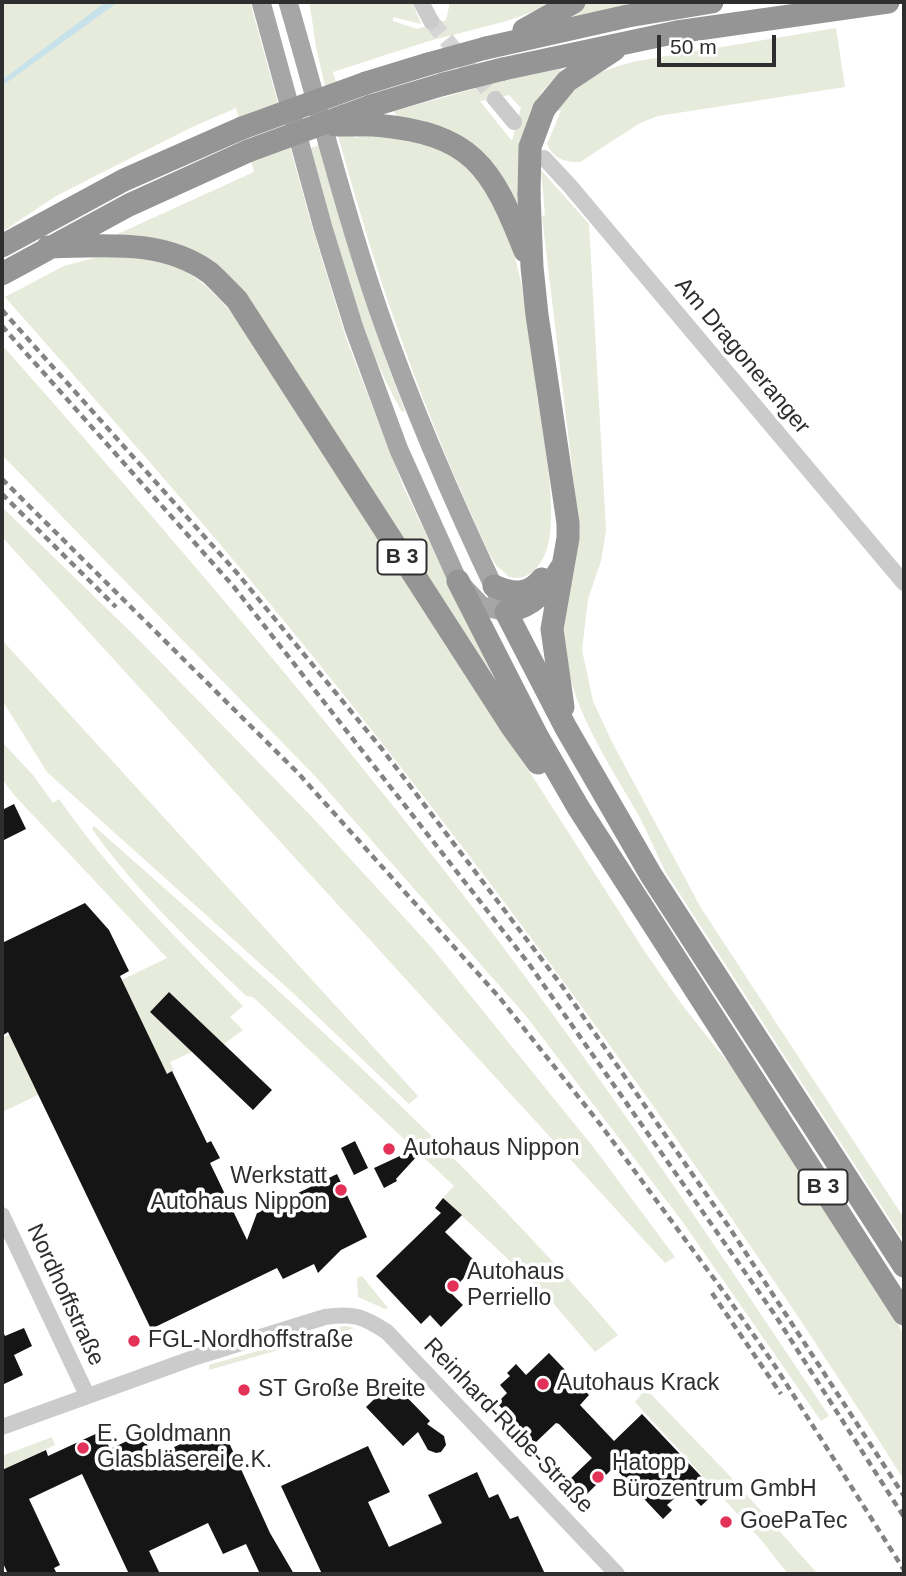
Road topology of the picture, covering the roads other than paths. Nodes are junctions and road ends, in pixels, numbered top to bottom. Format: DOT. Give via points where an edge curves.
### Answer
graph roads {
  1 [pos="261,2"];
  2 [pos="288,2"];
  3 [pos="421,2"];
  4 [pos="574,2"];
  5 [pos="712,2"];
  6 [pos="888,2"];
  7 [pos="431,21"];
  8 [pos="629,41"];
  9 [pos="488,47"];
  10 [pos="495,99"];
  11 [pos="373,116"];
  12 [pos="514,122"];
  13 [pos="544,158"];
  14 [pos="9,242"];
  15 [pos="40,252"];
  16 [pos="532,267"];
  17 [pos="2,274"];
  18 [pos="563,496"];
  19 [pos="563,565"];
  20 [pos="458,581"];
  21 [pos="904,583"];
  22 [pos="494,586"];
  23 [pos="506,612"];
  24 [pos="566,728"];
  25 [pos="578,807"];
  26 [pos="2,1215"];
  27 [pos="904,1266"];
  28 [pos="904,1314"];
  29 [pos="86,1395"];
  30 [pos="2,1427"];
  31 [pos="617,1574"];
  1 -- 20 [label="main road, B 3" via="354,328 399,450"];
  2 -- 22 [label="main road, B 3" via="379,312 462,521"];
  3 -- 7 [label="street"];
  4 -- 9 [label="highway"];
  5 -- 9 [label="highway"];
  6 -- 8 [label="highway"];
  8 -- 11 [label="highway, bridge" via="444,85"];
  8 -- 16 [label="highway, bridge" via="567,81 544,109 530,147"];
  9 -- 14 [label="highway, bridge" via="366,83 242,128 124,180"];
  10 -- 12 [label="street"];
  11 -- 15 [label="highway, bridge" via="314,126 248,151 140,199"];
  11 -- 16 [label="highway" via="433,135 477,161 496,185"];
  13 -- 21 [label="street, Am Dragoneranger"];
  15 -- 17 [label="highway"];
  15 -- 25 [label="highway, B 3" via="149,246 209,273 237,300 512,727"];
  16 -- 18 [label="highway"];
  18 -- 19 [label="highway" via="569,530"];
  18 -- 22 [label="highway" via="556,548 541,581 523,592"];
  19 -- 23 [label="highway" via="536,600"];
  19 -- 24 [label="highway" via="552,629"];
  20 -- 23 [label="main road" via="482,606"];
  20 -- 25 [label="highway, B 3"];
  22 -- 23 [label="main road, B 3"];
  23 -- 24 [label="highway, B 3"];
  24 -- 27 [label="highway, B 3" via="651,875"];
  25 -- 28 [label="highway, B 3"];
  26 -- 29 [label="street, Nordhoffstraße"];
  29 -- 30 [label="street"];
  29 -- 31 [label="street, Reinhard-Rube-Straße" via="325,1317 360,1316 387,1332"];
}
